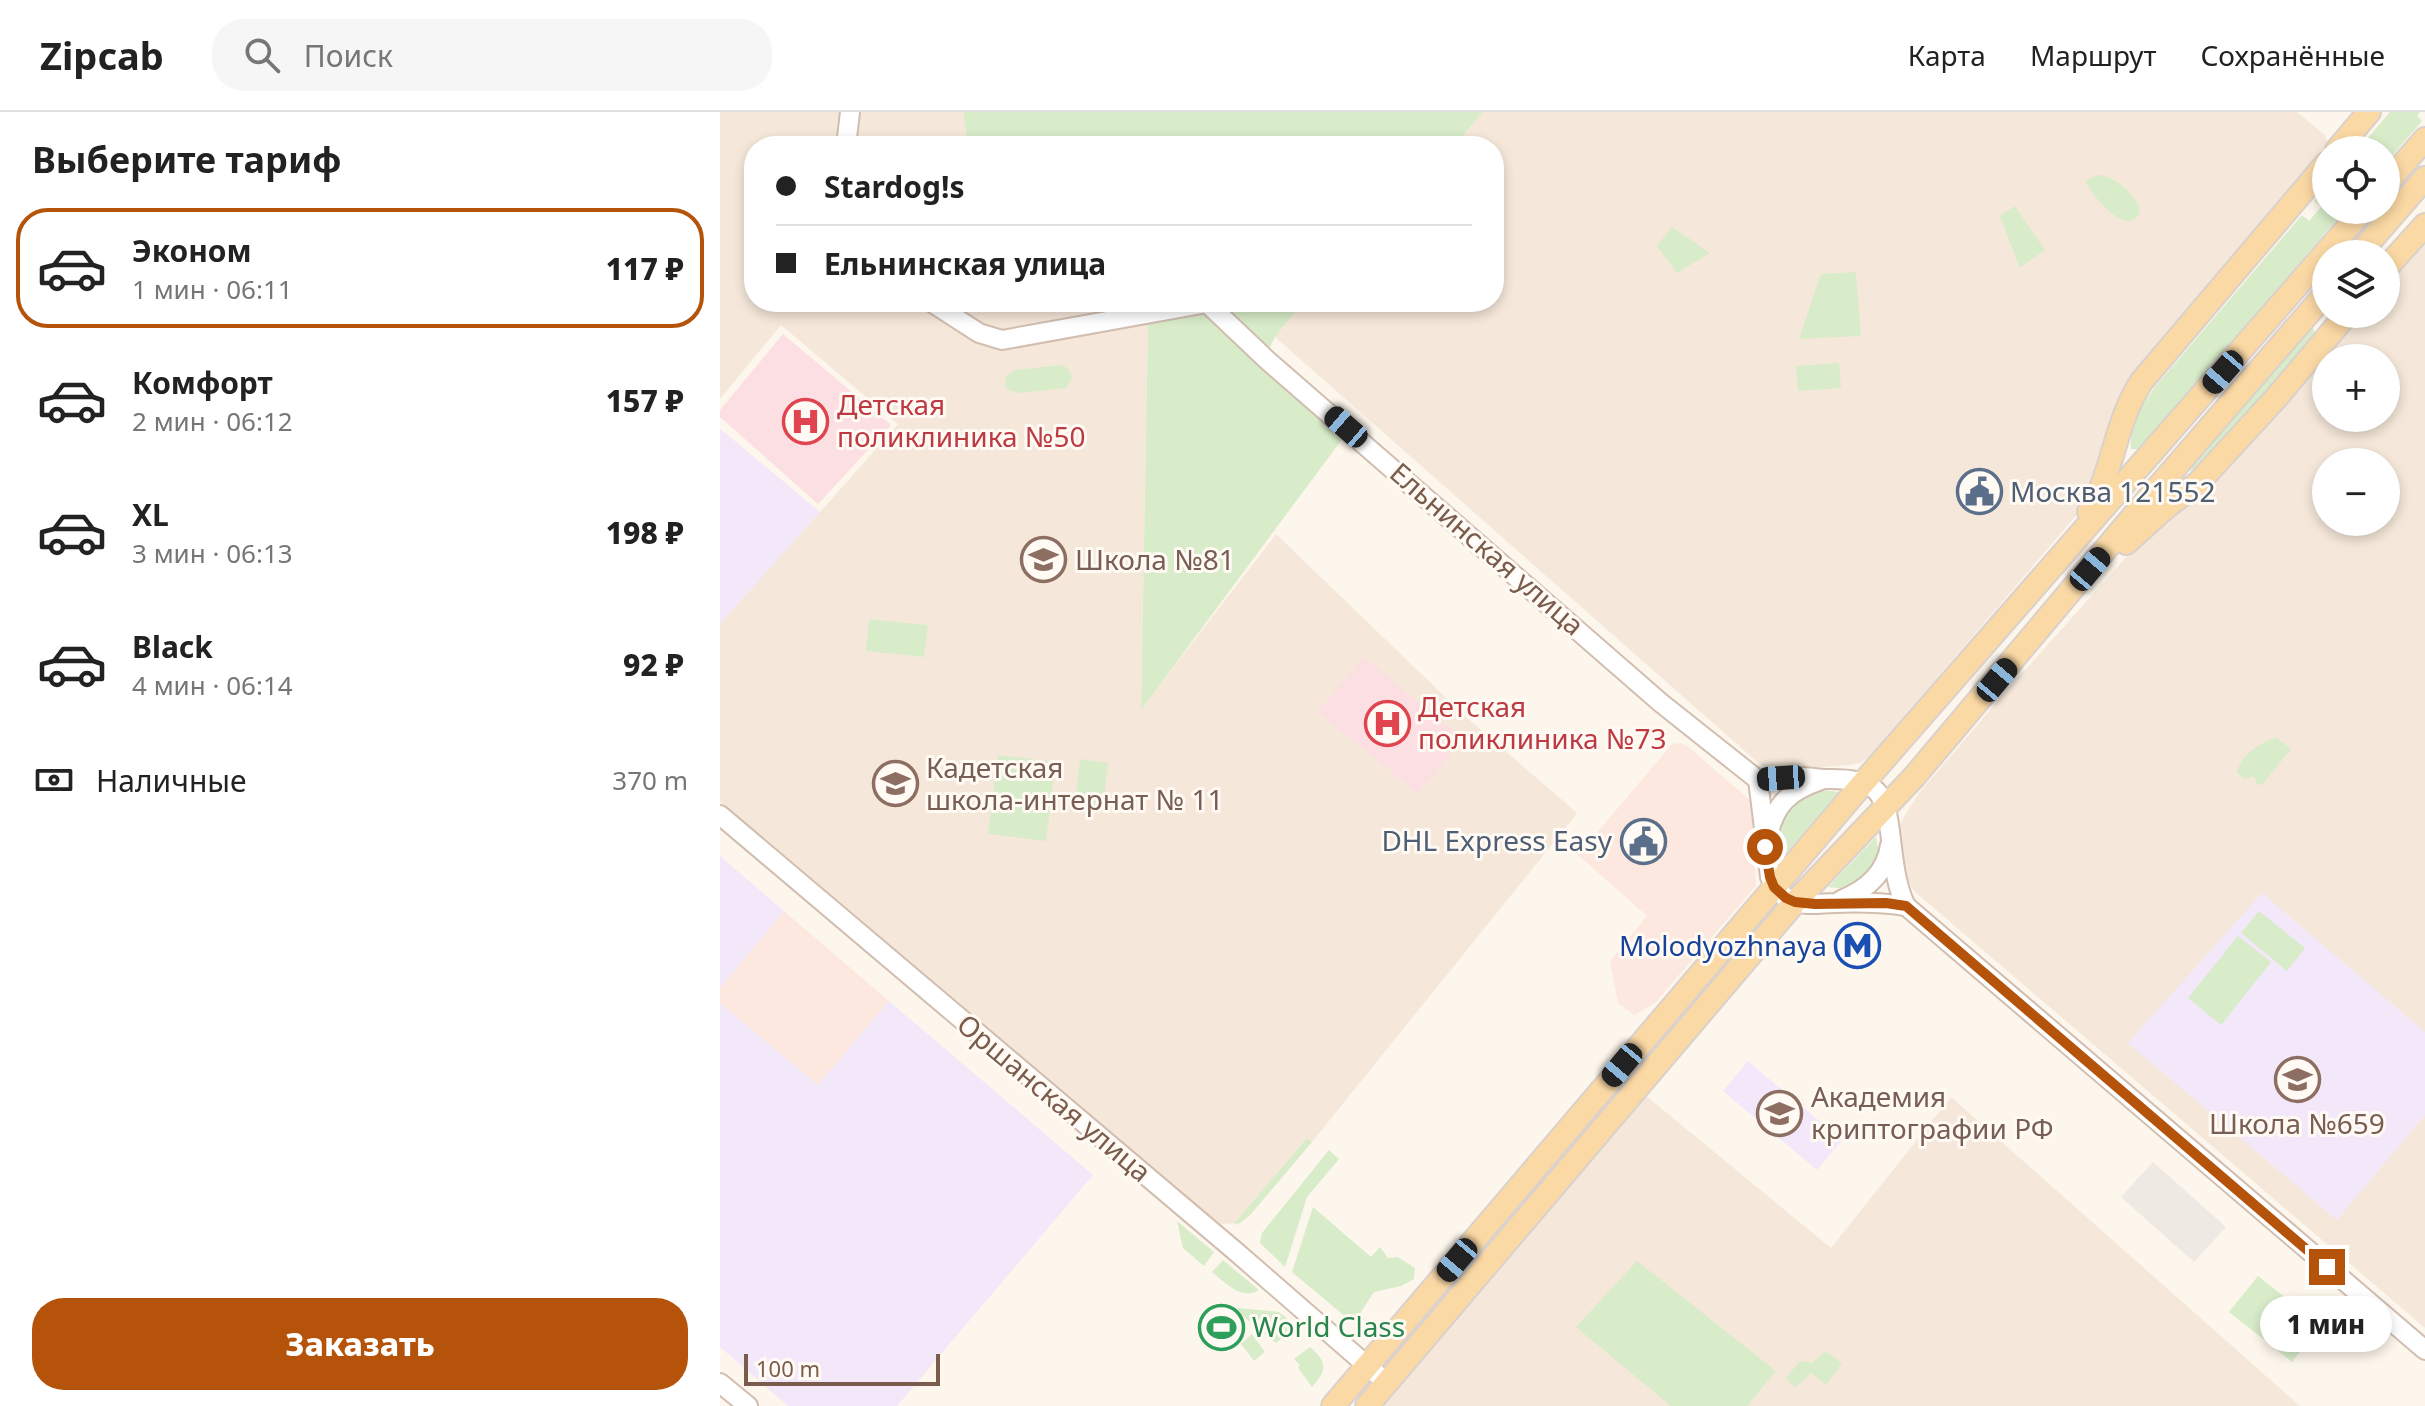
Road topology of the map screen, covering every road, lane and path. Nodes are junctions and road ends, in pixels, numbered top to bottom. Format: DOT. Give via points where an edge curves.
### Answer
graph roads {
  1 [pos="850,112"];
  2 [pos="2369,112"];
  3 [pos="847,136"];
  4 [pos="2349,136"];
  5 [pos="2425,139"];
  6 [pos="2400,168"];
  7 [pos="2425,178"];
  8 [pos="2312,181"];
  9 [pos="2351,224"];
  10 [pos="2421,230"];
  11 [pos="2371,240"];
  12 [pos="2400,253"];
  13 [pos="2312,309"];
  14 [pos="944,312"];
  15 [pos="1158,312"];
  16 [pos="1216,312"];
  17 [pos="2335,328"];
  18 [pos="2062,557"];
  19 [pos="2071,592"];
  20 [pos="1968,663"];
  21 [pos="1993,685"];
  22 [pos="1823,779"];
  23 [pos="1758,780"];
  24 [pos="1864,782"];
  25 [pos="1887,807"];
  26 [pos="720,815"];
  27 [pos="1891,839"];
  28 [pos="1765,847"];
  29 [pos="1774,887"];
  30 [pos="1795,902"];
  31 [pos="1834,903"];
  32 [pos="1906,906"];
  33 [pos="2425,1350"];
  34 [pos="1367,1366"];
  35 [pos="720,1383"];
  36 [pos="1387,1383"];
  37 [pos="748,1406"];
  38 [pos="1333,1406"];
  39 [pos="1367,1406"];
  1 -- 3 [label="street"];
  2 -- 4 [label="main road"];
  5 -- 6 [label="main road"];
  7 -- 11 [label="main road"];
  8 -- 18 [label="main road" via="2129,400 2098,498"];
  9 -- 18 [label="main road"];
  10 -- 12 [label="main road"];
  13 -- 19 [label="main road"];
  14 -- 15 [label="street, Ельнинская улица" via="1002,340"];
  16 -- 23 [label="street, Ельнинская улица" via="1661,703"];
  17 -- 19 [label="main road" via="2198,483"];
  18 -- 20 [label="main road"];
  19 -- 21 [label="main road"];
  20 -- 21 [label="main road" via="1971,682"];
  20 -- 24 [label="main road"];
  21 -- 25 [label="main road"];
  22 -- 23 [label="street"];
  22 -- 24 [label="street"];
  22 -- 28 [label="street" via="1780,804"];
  23 -- 28 [label="street"];
  24 -- 25 [label="street"];
  24 -- 29 [label="main road"];
  25 -- 27 [label="street"];
  25 -- 30 [label="main road"];
  26 -- 34 [label="street, Оршанская улица"];
  27 -- 31 [label="street" via="1876,878"];
  27 -- 32 [label="street"];
  28 -- 29 [label="street"];
  29 -- 30 [label="street"];
  29 -- 34 [label="main road"];
  30 -- 31 [label="street"];
  30 -- 36 [label="main road"];
  31 -- 32 [label="street"];
  32 -- 33 [label="street"];
  34 -- 36 [label="street, Оршанская улица"];
  34 -- 38 [label="main road"];
  35 -- 37 [label="street"];
  36 -- 39 [label="main road"];
}
